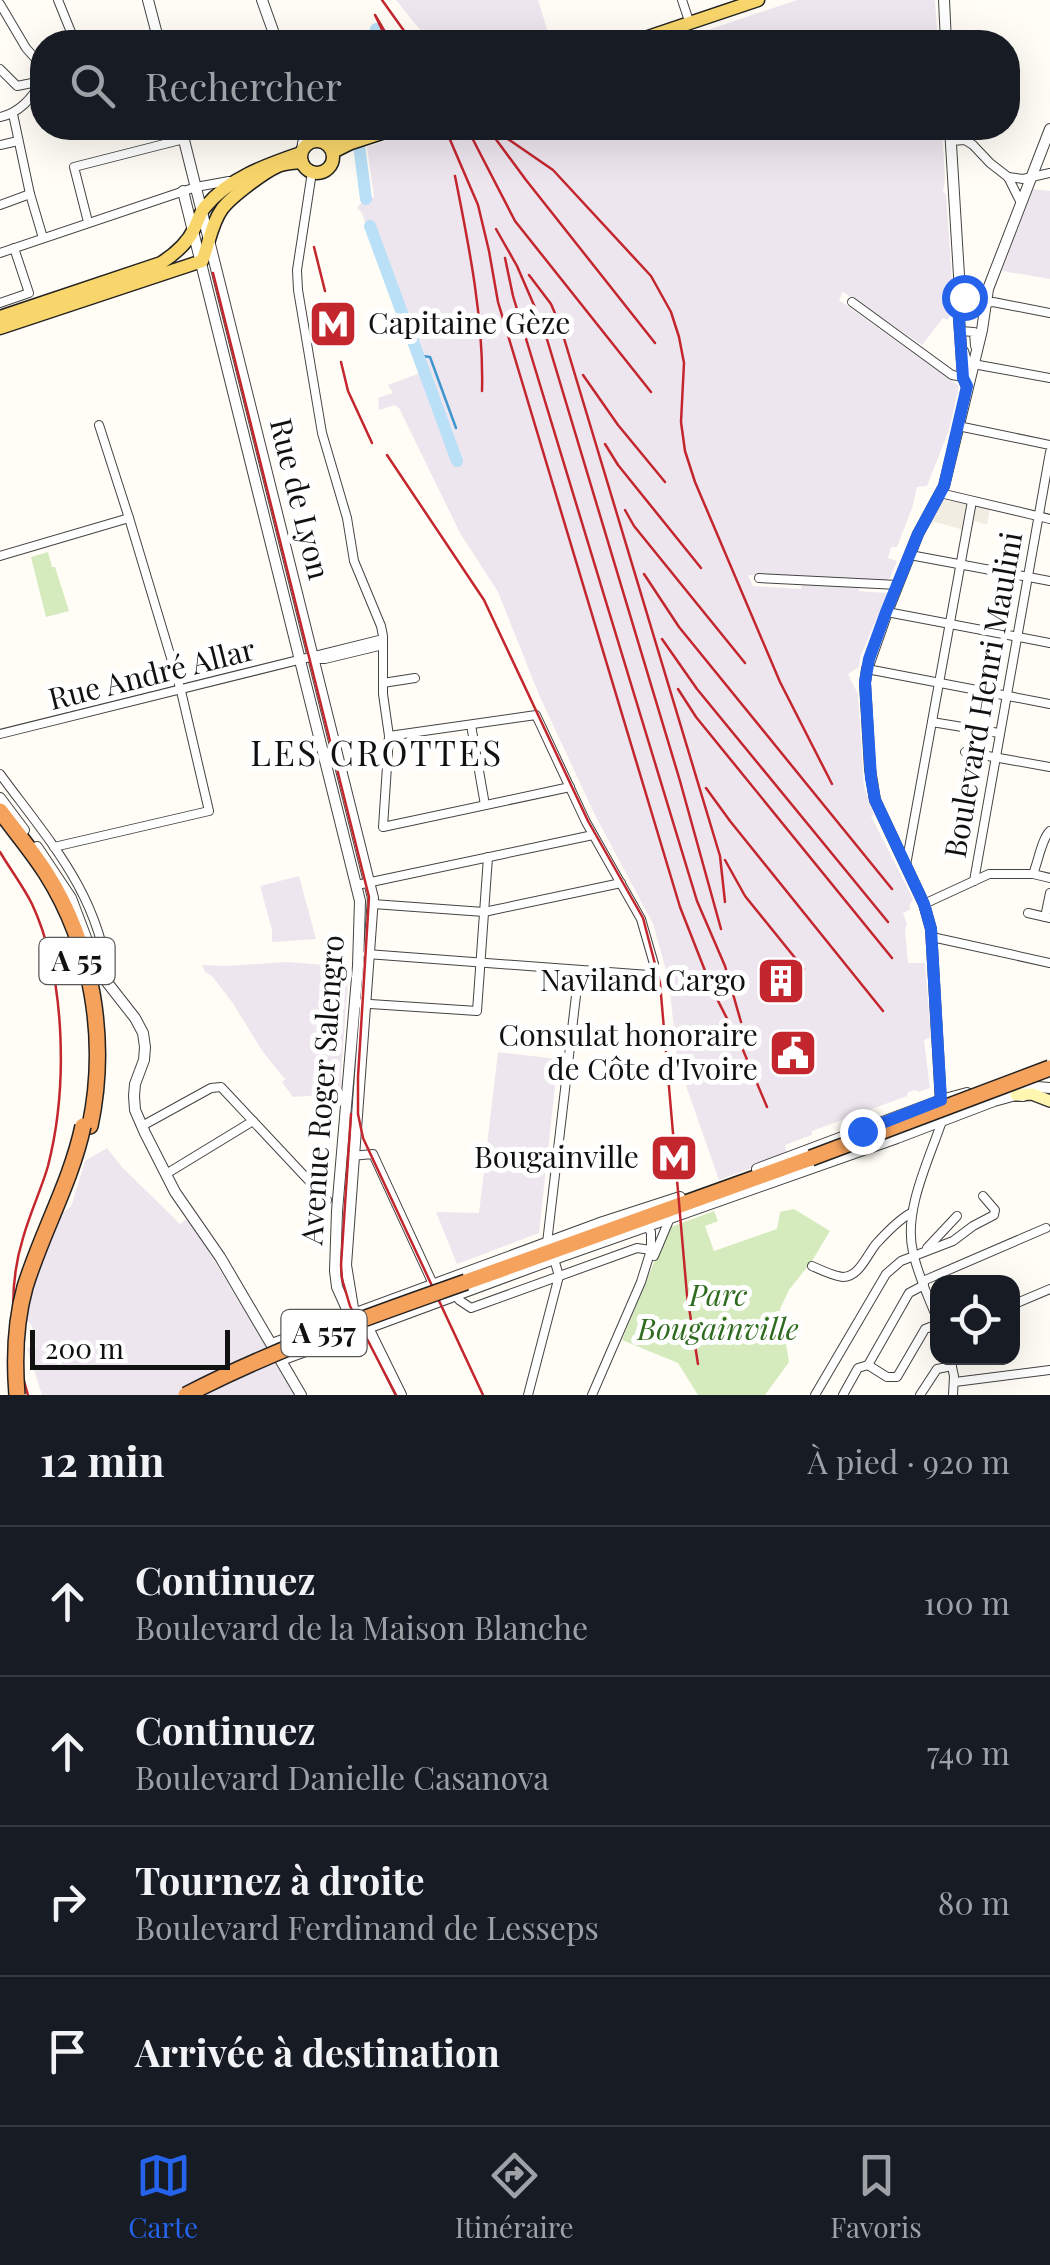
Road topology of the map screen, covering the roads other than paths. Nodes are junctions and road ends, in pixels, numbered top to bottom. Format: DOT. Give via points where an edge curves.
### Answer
graph roads {
  1 [pos="58,0"];
  2 [pos="148,0"];
  3 [pos="262,0"];
  4 [pos="682,0"];
  5 [pos="758,0"];
  6 [pos="944,0"];
  7 [pos="0,4"];
  8 [pos="690,24"];
  9 [pos="70,30"];
  10 [pos="156,30"];
  11 [pos="273,30"];
  12 [pos="671,30"];
  13 [pos="945,30"];
  14 [pos="30,52"];
  15 [pos="0,69"];
  16 [pos="30,83"];
  17 [pos="30,95"];
  18 [pos="13,114"];
  19 [pos="0,117"];
  20 [pos="1050,129"];
  21 [pos="159,140"];
  22 [pos="184,140"];
  23 [pos="304,140"];
  24 [pos="323,140"];
  25 [pos="336,140"];
  26 [pos="18,141"];
  27 [pos="951,141"];
  28 [pos="328,144"];
  29 [pos="0,145"];
  30 [pos="304,160"];
  31 [pos="1050,173"];
  32 [pos="1008,177"];
  33 [pos="1031,178"];
  34 [pos="237,180"];
  35 [pos="196,187"];
  36 [pos="183,191"];
  37 [pos="30,194"];
  38 [pos="234,198"];
  39 [pos="1021,203"];
  40 [pos="0,205"];
  41 [pos="195,211"];
  42 [pos="88,222"];
  43 [pos="194,231"];
  44 [pos="44,238"];
  45 [pos="210,244"];
  46 [pos="14,248"];
  47 [pos="0,253"];
  48 [pos="202,261"];
  49 [pos="988,288"];
  50 [pos="960,292"];
  51 [pos="973,300"];
  52 [pos="852,302"];
  53 [pos="0,303"];
  54 [pos="986,304"];
  55 [pos="1050,312"];
  56 [pos="0,318"];
  57 [pos="0,328"];
  58 [pos="961,336"];
  59 [pos="974,360"];
  60 [pos="1050,378"];
  61 [pos="965,382"];
  62 [pos="98,425"];
  63 [pos="958,426"];
  64 [pos="1050,448"];
  65 [pos="940,494"];
  66 [pos="972,501"];
  67 [pos="1038,516"];
  68 [pos="130,518"];
  69 [pos="1050,519"];
  70 [pos="0,556"];
  71 [pos="910,556"];
  72 [pos="960,565"];
  73 [pos="1027,577"];
  74 [pos="759,578"];
  75 [pos="1050,581"];
  76 [pos="898,585"];
  77 [pos="886,612"];
  78 [pos="950,626"];
  79 [pos="1016,637"];
  80 [pos="384,642"];
  81 [pos="1050,643"];
  82 [pos="314,658"];
  83 [pos="301,662"];
  84 [pos="867,669"];
  85 [pos="416,678"];
  86 [pos="383,682"];
  87 [pos="939,683"];
  88 [pos="181,691"];
  89 [pos="1006,695"];
  90 [pos="1050,704"];
  91 [pos="932,722"];
  92 [pos="471,724"];
  93 [pos="0,734"];
  94 [pos="999,734"];
  95 [pos="389,736"];
  96 [pos="965,752"];
  97 [pos="995,757"];
  98 [pos="1050,767"];
  99 [pos="0,774"];
  100 [pos="570,786"];
  101 [pos="0,798"];
  102 [pos="484,806"];
  103 [pos="0,810"];
  104 [pos="1050,820"];
  105 [pos="0,821"];
  106 [pos="1049,831"];
  107 [pos="593,834"];
  108 [pos="54,847"];
  109 [pos="488,857"];
  110 [pos="352,864"];
  111 [pos="906,866"];
  112 [pos="1033,874"];
  113 [pos="1050,878"];
  114 [pos="974,881"];
  115 [pos="370,882"];
  116 [pos="621,883"];
  117 [pos="357,885"];
  118 [pos="1050,893"];
  119 [pos="373,904"];
  120 [pos="924,904"];
  121 [pos="484,912"];
  122 [pos="1028,913"];
  123 [pos="1047,918"];
  124 [pos="932,937"];
  125 [pos="364,954"];
  126 [pos="482,963"];
  127 [pos="1050,963"];
  128 [pos="579,970"];
  129 [pos="112,990"];
  130 [pos="361,1004"];
  131 [pos="1050,1071"];
  132 [pos="1050,1085"];
  133 [pos="988,1091"];
  134 [pos="1011,1096"];
  135 [pos="948,1098"];
  136 [pos="1048,1104"];
  137 [pos="907,1113"];
  138 [pos="942,1117"];
  139 [pos="252,1120"];
  140 [pos="142,1126"];
  141 [pos="912,1126"];
  142 [pos="884,1141"];
  143 [pos="348,1156"];
  144 [pos="166,1174"];
  145 [pos="983,1196"];
  146 [pos="327,1200"];
  147 [pos="912,1213"];
  148 [pos="958,1216"];
  149 [pos="670,1218"];
  150 [pos="646,1226"];
  151 [pos="602,1228"];
  152 [pos="1046,1228"];
  153 [pos="546,1243"];
  154 [pos="651,1250"];
  155 [pos="924,1252"];
  156 [pos="914,1256"];
  157 [pos="554,1259"];
  158 [pos="812,1266"];
  159 [pos="559,1276"];
  160 [pos="451,1278"];
  161 [pos="640,1282"];
  162 [pos="924,1283"];
  163 [pos="433,1284"];
  164 [pos="1050,1291"];
  165 [pos="457,1295"];
  166 [pos="930,1300"];
  167 [pos="1020,1302"];
  168 [pos="354,1314"];
  169 [pos="930,1327"];
  170 [pos="368,1328"];
  171 [pos="272,1344"];
  172 [pos="281,1360"];
  173 [pos="868,1365"];
  174 [pos="946,1365"];
  175 [pos="952,1365"];
  176 [pos="1050,1370"];
  177 [pos="955,1382"];
  178 [pos="528,1393"];
  179 [pos="20,1395"];
  180 [pos="186,1395"];
  181 [pos="301,1395"];
  182 [pos="401,1395"];
  183 [pos="519,1395"];
  184 [pos="592,1395"];
  185 [pos="816,1395"];
  186 [pos="843,1395"];
  187 [pos="920,1395"];
  188 [pos="954,1395"];
  1 -- 9 [label="street"];
  2 -- 10 [label="street"];
  3 -- 11 [label="street"];
  4 -- 8 [label="street"];
  5 -- 8 [label="main road"];
  6 -- 13 [label="street"];
  7 -- 14 [label="street"];
  8 -- 12 [label="main road"];
  15 -- 16 [label="street" via="17,86"];
  17 -- 18 [label="street"];
  18 -- 19 [label="street"];
  18 -- 26 [label="street"];
  20 -- 33 [label="street"];
  21 -- 42 [label="street" via="74,166"];
  22 -- 35 [label="street, Rue de Lyon"];
  23 -- 30 [label="street"];
  24 -- 28 [label="street"];
  25 -- 28 [label="main road"];
  26 -- 29 [label="street"];
  26 -- 37 [label="street"];
  27 -- 32 [label="street" via="969,142"];
  27 -- 50 [label="street"];
  28 -- 30 [label="main road" via="310,142"];
  28 -- 30 [label="main road" via="329,168 321,173"];
  30 -- 34 [label="main road" via="265,165"];
  30 -- 38 [label="main road" via="271,170"];
  30 -- 80 [label="street" via="298,290 322,433 354,561"];
  31 -- 33 [label="street"];
  32 -- 33 [label="street"];
  32 -- 39 [label="street"];
  33 -- 39 [label="street"];
  34 -- 35 [label="street"];
  34 -- 41 [label="main road"];
  35 -- 36 [label="street"];
  35 -- 41 [label="street, Rue de Lyon"];
  36 -- 41 [label="street, Rue de Lyon"];
  36 -- 42 [label="street"];
  37 -- 40 [label="street"];
  37 -- 44 [label="street"];
  38 -- 41 [label="main road"];
  38 -- 45 [label="main road" via="215,221"];
  39 -- 49 [label="street"];
  41 -- 43 [label="main road"];
  41 -- 45 [label="street, Rue de Lyon"];
  42 -- 44 [label="street"];
  43 -- 48 [label="street, Rue de Lyon"];
  43 -- 56 [label="main road" via="161,263"];
  44 -- 46 [label="street"];
  45 -- 48 [label="main road"];
  45 -- 82 [label="street, Rue de Lyon"];
  46 -- 47 [label="street"];
  46 -- 53 [label="street" via="29,293"];
  48 -- 57 [label="main road"];
  48 -- 83 [label="street, Rue de Lyon"];
  49 -- 51 [label="street"];
  49 -- 54 [label="street"];
  50 -- 51 [label="street"];
  50 -- 58 [label="street"];
  51 -- 54 [label="street"];
  52 -- 61 [label="street"];
  54 -- 55 [label="street"];
  54 -- 59 [label="street"];
  58 -- 59 [label="street" via="967,360"];
  58 -- 59 [label="street" via="975,334"];
  58 -- 61 [label="street"];
  59 -- 60 [label="street"];
  59 -- 61 [label="street"];
  61 -- 63 [label="street"];
  62 -- 68 [label="street"];
  63 -- 64 [label="street"];
  63 -- 65 [label="street"];
  64 -- 67 [label="street, Boulevard Henri Maulini"];
  65 -- 66 [label="street"];
  65 -- 71 [label="street"];
  66 -- 67 [label="street"];
  66 -- 72 [label="street"];
  67 -- 69 [label="street"];
  67 -- 73 [label="street, Boulevard Henri Maulini"];
  68 -- 70 [label="street"];
  68 -- 88 [label="street"];
  71 -- 72 [label="street"];
  71 -- 76 [label="street"];
  72 -- 73 [label="street"];
  72 -- 78 [label="street"];
  73 -- 75 [label="street"];
  73 -- 79 [label="street, Boulevard Henri Maulini"];
  74 -- 76 [label="street"];
  76 -- 77 [label="street"];
  77 -- 78 [label="street"];
  77 -- 84 [label="street"];
  78 -- 79 [label="street"];
  78 -- 87 [label="street"];
  79 -- 81 [label="street"];
  79 -- 89 [label="street, Boulevard Henri Maulini"];
  80 -- 82 [label="street, Rue André Allar"];
  80 -- 86 [label="street"];
  82 -- 83 [label="street, Rue André Allar"];
  82 -- 115 [label="street, Rue de Lyon"];
  83 -- 88 [label="street, Rue André Allar"];
  83 -- 110 [label="street, Rue de Lyon"];
  84 -- 87 [label="street"];
  84 -- 111 [label="street" via="875,800"];
  85 -- 86 [label="street"];
  86 -- 95 [label="street"];
  87 -- 89 [label="street"];
  87 -- 91 [label="street"];
  88 -- 93 [label="street, Rue André Allar"];
  88 -- 108 [label="street" via="209,811"];
  89 -- 90 [label="street"];
  89 -- 94 [label="street, Boulevard Henri Maulini"];
  91 -- 94 [label="street"];
  91 -- 111 [label="street"];
  92 -- 95 [label="street"];
  92 -- 100 [label="street" via="536,715"];
  92 -- 102 [label="street"];
  94 -- 97 [label="street, Boulevard Henri Maulini"];
  95 -- 102 [label="street" via="383,827"];
  96 -- 97 [label="street"];
  97 -- 98 [label="street"];
  97 -- 114 [label="street, Boulevard Henri Maulini"];
  99 -- 108 [label="street"];
  100 -- 102 [label="street"];
  100 -- 107 [label="street"];
  101 -- 129 [label="street" via="71,898"];
  103 -- 179 [label="highway, A 55, bridge" via="47,874 76,936 98,1045 94,1108 80,1163 24,1322"];
  104 -- 106 [label="street"];
  105 -- 179 [label="highway, A 55, bridge" via="39,875 69,935 86,994 91,1047 81,1138 20,1311"];
  106 -- 112 [label="street"];
  107 -- 109 [label="street"];
  107 -- 116 [label="street"];
  108 -- 129 [label="street" via="95,919"];
  109 -- 115 [label="street"];
  109 -- 121 [label="street"];
  110 -- 117 [label="street, Avenue Roger Salengro"];
  111 -- 120 [label="street"];
  112 -- 113 [label="street"];
  112 -- 114 [label="street" via="996,873"];
  114 -- 120 [label="street"];
  115 -- 117 [label="street"];
  115 -- 119 [label="street, Avenue Roger Salengro"];
  116 -- 121 [label="street"];
  116 -- 128 [label="street" via="641,919 654,964 649,975"];
  117 -- 125 [label="street, Avenue Roger Salengro"];
  118 -- 123 [label="street"];
  119 -- 121 [label="street"];
  119 -- 125 [label="street, Avenue Roger Salengro"];
  120 -- 124 [label="street"];
  121 -- 126 [label="street"];
  122 -- 123 [label="street"];
  124 -- 127 [label="street"];
  124 -- 135 [label="street"];
  125 -- 126 [label="street"];
  125 -- 130 [label="street, Avenue Roger Salengro"];
  126 -- 128 [label="street"];
  126 -- 130 [label="street" via="478,1011"];
  128 -- 153 [label="street"];
  129 -- 140 [label="street" via="143,1033 134,1096"];
  130 -- 143 [label="street, Avenue Roger Salengro"];
  131 -- 133 [label="highway, bridge"];
  131 -- 135 [label="highway"];
  132 -- 133 [label="highway, bridge"];
  133 -- 135 [label="street"];
  133 -- 151 [label="highway, bridge" via="696,1200"];
  134 -- 136 [label="main road" via="1032,1094"];
  134 -- 138 [label="street"];
  135 -- 137 [label="street"];
  135 -- 138 [label="street"];
  137 -- 141 [label="street"];
  137 -- 151 [label="street"];
  138 -- 141 [label="street"];
  138 -- 142 [label="street"];
  138 -- 147 [label="street"];
  139 -- 140 [label="street" via="217,1086"];
  139 -- 144 [label="street"];
  139 -- 146 [label="street"];
  140 -- 144 [label="street"];
  141 -- 142 [label="street"];
  142 -- 149 [label="street"];
  143 -- 163 [label="street" via="373,1154"];
  143 -- 168 [label="street, Avenue Roger Salengro" via="335,1271"];
  144 -- 171 [label="street"];
  145 -- 155 [label="street" via="994,1216"];
  147 -- 156 [label="street"];
  147 -- 158 [label="street" via="851,1275"];
  148 -- 155 [label="street"];
  149 -- 150 [label="street"];
  149 -- 161 [label="street"];
  150 -- 154 [label="street"];
  150 -- 157 [label="street"];
  151 -- 153 [label="street"];
  151 -- 180 [label="highway, A 557, bridge" via="289,1346"];
  152 -- 162 [label="street"];
  153 -- 160 [label="street"];
  154 -- 159 [label="street" via="637,1248"];
  154 -- 161 [label="street"];
  155 -- 156 [label="street"];
  156 -- 162 [label="street"];
  156 -- 185 [label="street" via="886,1274"];
  157 -- 159 [label="street"];
  157 -- 165 [label="street"];
  159 -- 165 [label="street" via="471,1308"];
  159 -- 178 [label="street"];
  160 -- 163 [label="street"];
  160 -- 165 [label="street"];
  161 -- 184 [label="street"];
  162 -- 166 [label="street"];
  162 -- 173 [label="street" via="909,1293"];
  163 -- 168 [label="street"];
  164 -- 167 [label="street"];
  165 -- 170 [label="street"];
  168 -- 170 [label="street, Avenue Roger Salengro"];
  168 -- 171 [label="street"];
  169 -- 173 [label="street" via="897,1377"];
  170 -- 172 [label="street"];
  170 -- 182 [label="street, Avenue Roger Salengro"];
  171 -- 172 [label="street"];
  172 -- 181 [label="street"];
  173 -- 186 [label="street" via="858,1368"];
  174 -- 187 [label="street"];
  175 -- 177 [label="street"];
  176 -- 177 [label="street"];
  177 -- 188 [label="street"];
  178 -- 183 [label="street"];
}
